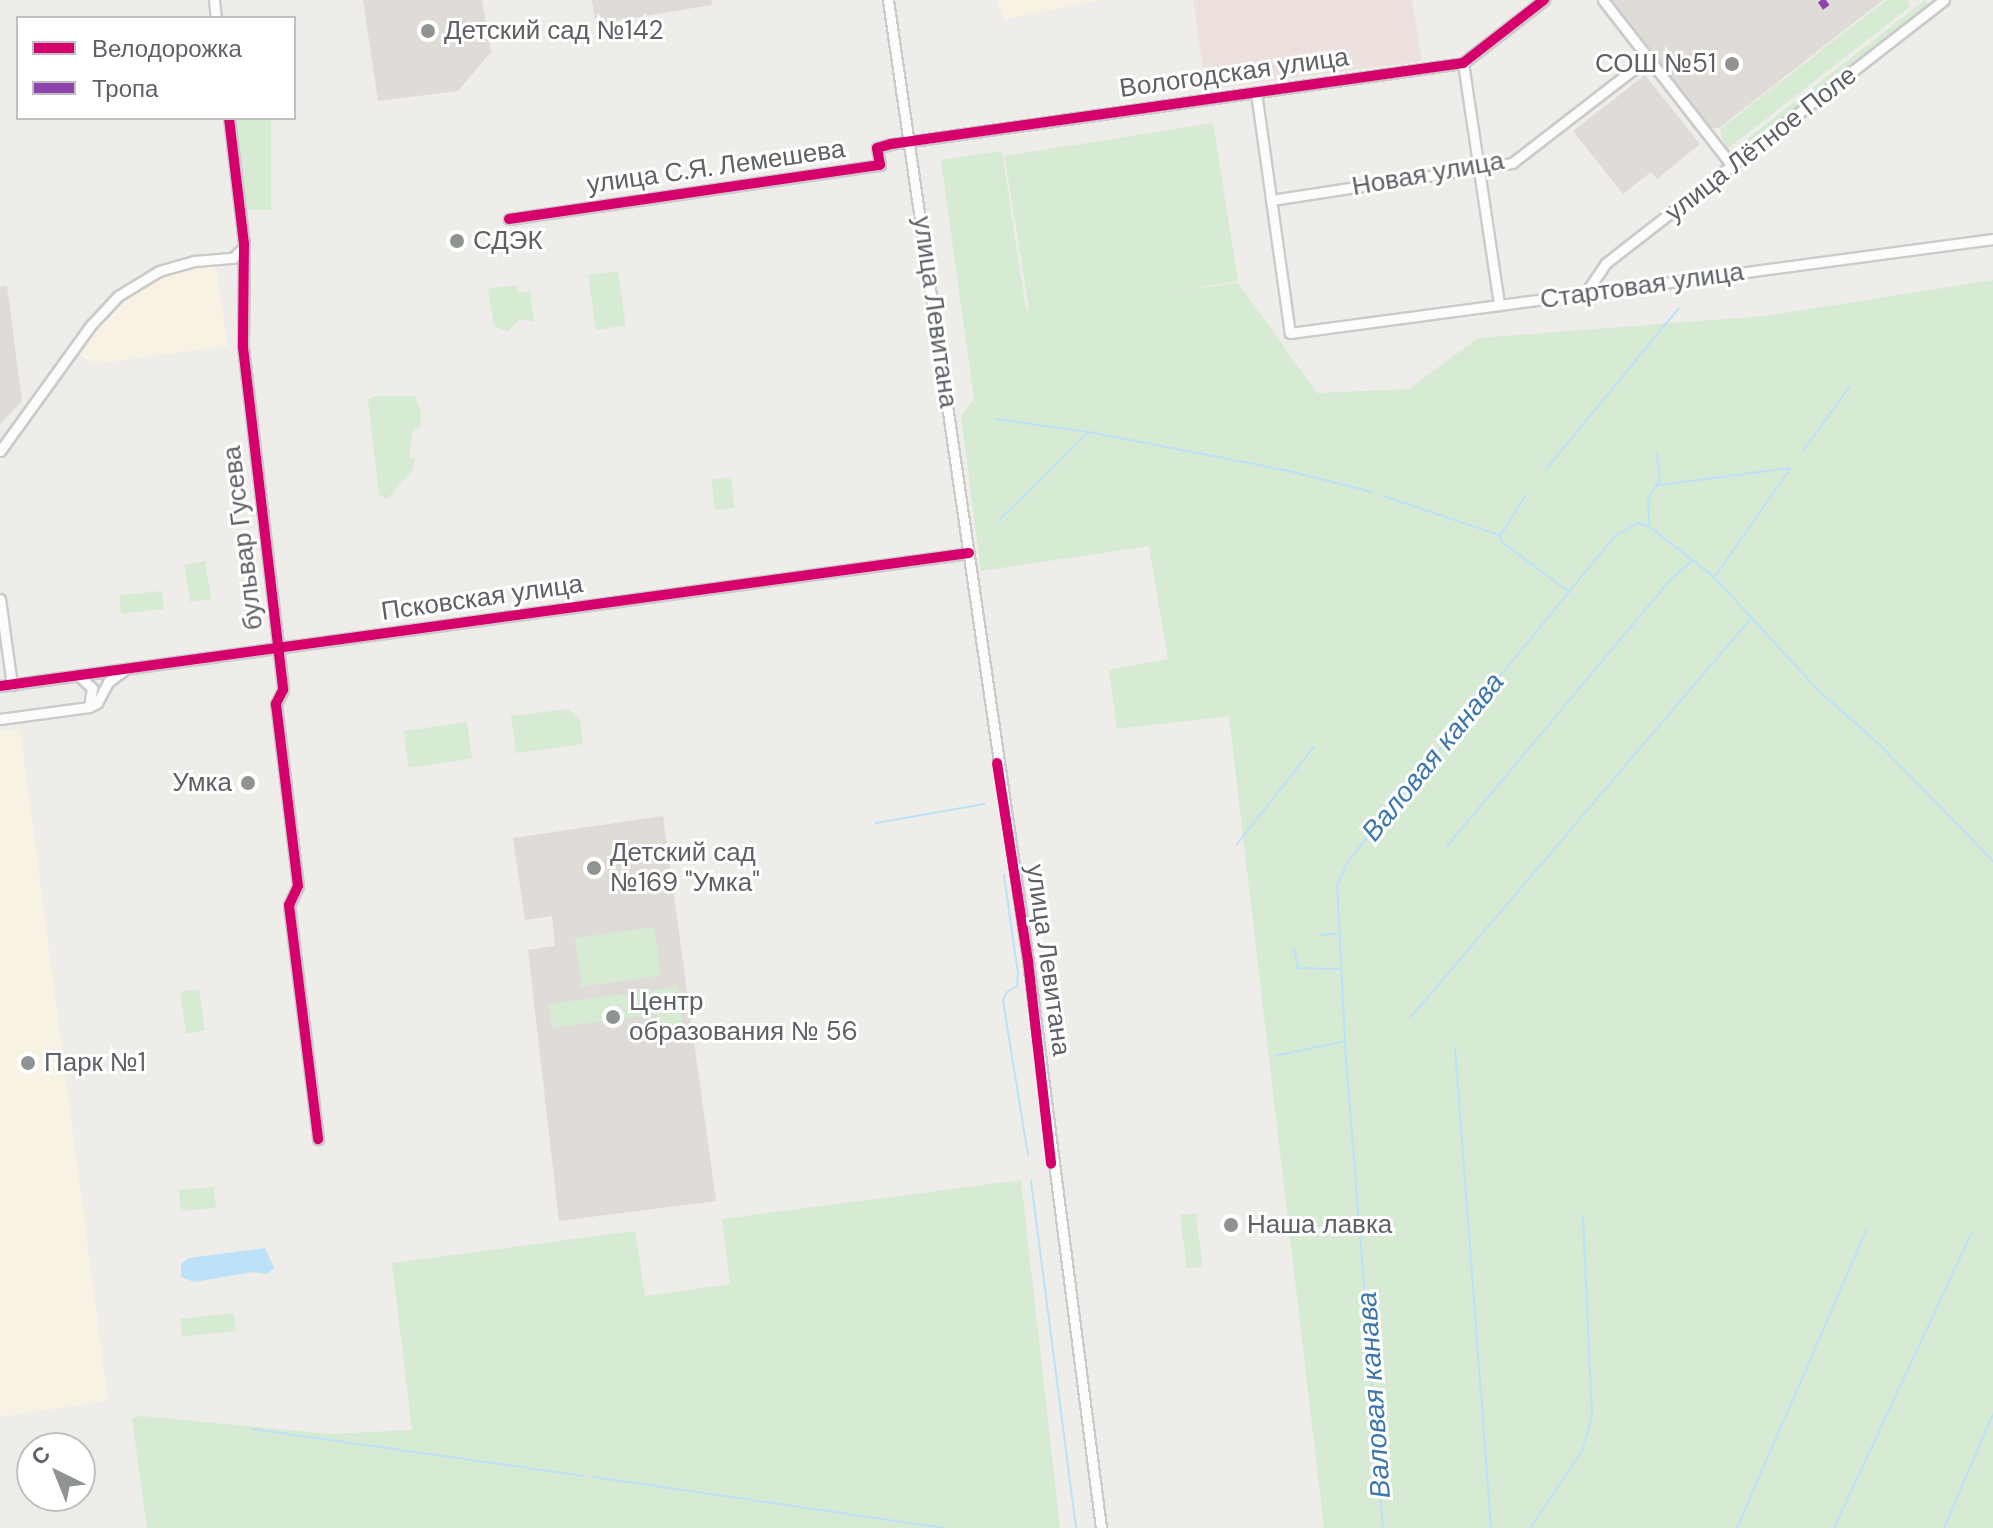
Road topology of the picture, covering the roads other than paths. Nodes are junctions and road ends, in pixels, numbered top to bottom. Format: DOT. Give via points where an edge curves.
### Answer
graph roads {
  1 [pos="888,0"];
  2 [pos="1544,0"];
  3 [pos="1603,0"];
  4 [pos="1944,0"];
  5 [pos="1648,58"];
  6 [pos="1463,63"];
  7 [pos="1256,92"];
  8 [pos="229,120"];
  9 [pos="910,141"];
  10 [pos="1732,166"];
  11 [pos="1479,168"];
  12 [pos="1271,200"];
  13 [pos="509,219"];
  14 [pos="1993,239"];
  15 [pos="244,244"];
  16 [pos="1585,294"];
  17 [pos="1499,305"];
  18 [pos="0,451"];
  19 [pos="969,553"];
  20 [pos="0,599"];
  21 [pos="278,648"];
  22 [pos="127,669"];
  23 [pos="78,676"];
  24 [pos="12,685"];
  25 [pos="0,686"];
  26 [pos="86,708"];
  27 [pos="0,719"];
  28 [pos="318,1139"];
  29 [pos="1101,1528"];
  1 -- 9 [label="street, улица Левитана"];
  2 -- 6 [label="street, Вологодская улица"];
  3 -- 5 [label="street"];
  4 -- 10 [label="street, улица Лётное Поле"];
  5 -- 10 [label="street"];
  5 -- 11 [label="street, Новая улица" via="1512,163"];
  6 -- 7 [label="street, Вологодская улица"];
  6 -- 11 [label="street"];
  7 -- 9 [label="street, Вологодская улица"];
  7 -- 12 [label="street"];
  8 -- 15 [label="street, бульвар Гусева"];
  9 -- 13 [label="street, улица С.Я. Лемешева" via="877,148 880,165"];
  9 -- 19 [label="street, улица Левитана"];
  10 -- 16 [label="street, улица Лётное Поле" via="1606,263"];
  11 -- 12 [label="street, Новая улица"];
  11 -- 17 [label="street"];
  12 -- 17 [label="street, Стартовая улица" via="1290,333"];
  14 -- 16 [label="street, Стартовая улица"];
  15 -- 18 [label="street" via="235,257 169,267 118,296"];
  15 -- 21 [label="street, бульвар Гусева" via="243,347"];
  16 -- 17 [label="street, Стартовая улица"];
  19 -- 21 [label="street, Псковская улица"];
  19 -- 29 [label="street, улица Левитана"];
  20 -- 24 [label="street"];
  21 -- 22 [label="street, Псковская улица"];
  21 -- 28 [label="street, бульвар Гусева" via="283,690 276,704 298,886 289,905"];
  22 -- 23 [label="street, Псковская улица"];
  22 -- 26 [label="street"];
  23 -- 24 [label="street, Псковская улица"];
  23 -- 26 [label="street" via="93,690"];
  24 -- 25 [label="street, Псковская улица"];
  26 -- 27 [label="street"];
}
